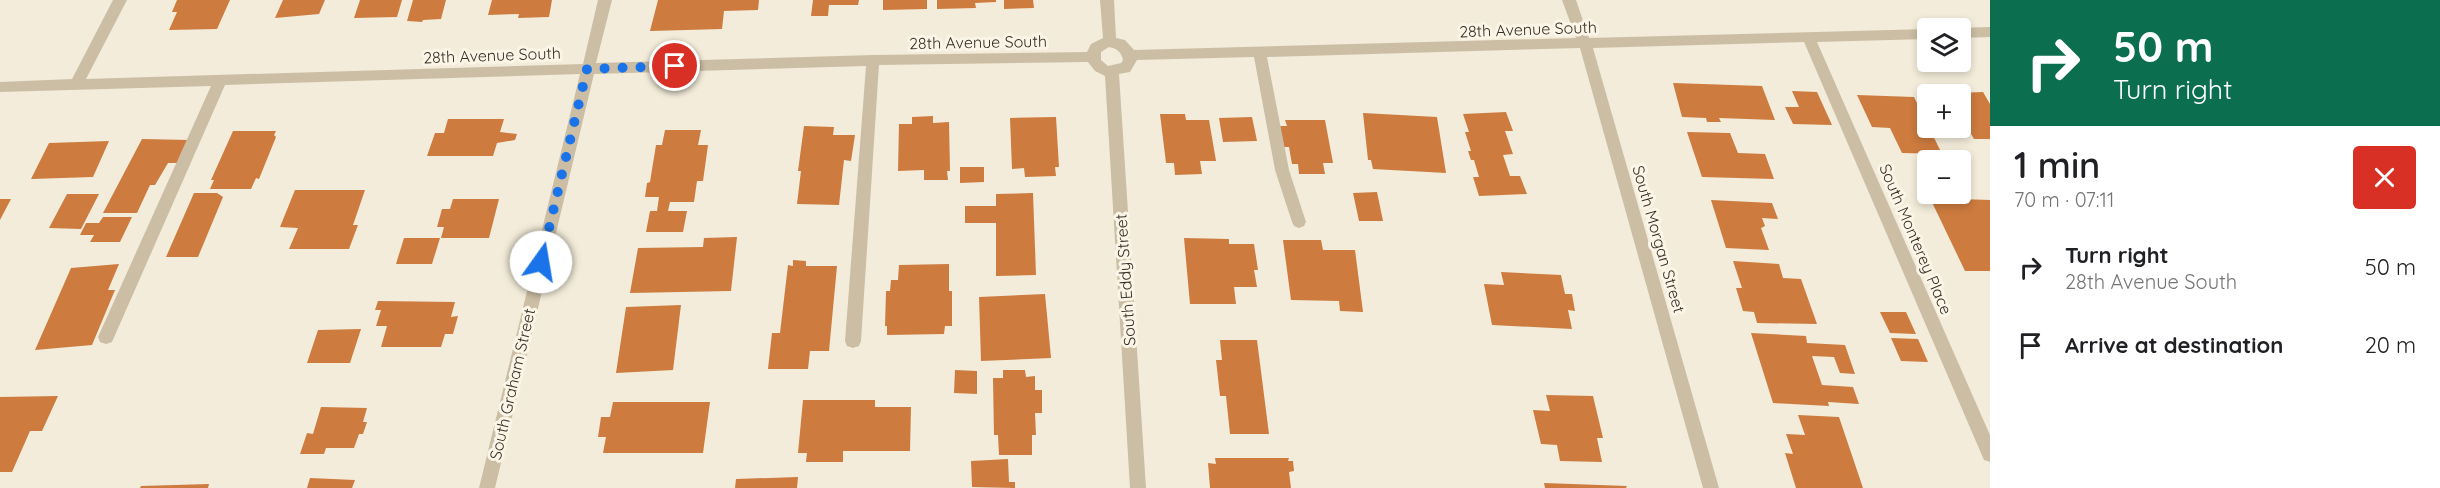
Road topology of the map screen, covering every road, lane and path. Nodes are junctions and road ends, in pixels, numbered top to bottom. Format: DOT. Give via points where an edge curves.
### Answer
graph roads {
  1 [pos="120,0"];
  2 [pos="605,0"];
  3 [pos="1107,0"];
  4 [pos="1569,0"];
  5 [pos="1990,32"];
  6 [pos="1971,33"];
  7 [pos="1917,34"];
  8 [pos="1809,38"];
  9 [pos="1110,42"];
  10 [pos="1585,44"];
  11 [pos="1260,54"];
  12 [pos="1130,56"];
  13 [pos="1092,57"];
  14 [pos="873,60"];
  15 [pos="587,69"];
  16 [pos="1112,72"];
  17 [pos="221,79"];
  18 [pos="76,84"];
  19 [pos="0,87"];
  20 [pos="1299,222"];
  21 [pos="106,338"];
  22 [pos="853,341"];
  23 [pos="1990,454"];
  24 [pos="487,488"];
  25 [pos="1138,488"];
  26 [pos="1711,488"];
  1 -- 18 [label="street"];
  2 -- 15 [label="street, South Graham Street"];
  3 -- 9 [label="street"];
  4 -- 10 [label="street, South Morgan Street"];
  5 -- 6 [label="street"];
  7 -- 8 [label="street, 28th Avenue South"];
  8 -- 10 [label="street, 28th Avenue South"];
  8 -- 23 [label="street, South Monterey Place"];
  9 -- 12 [label="street" via="1125,47"];
  9 -- 13 [label="street" via="1096,48"];
  10 -- 11 [label="street, 28th Avenue South"];
  10 -- 26 [label="street, South Morgan Street"];
  11 -- 12 [label="street, 28th Avenue South"];
  11 -- 20 [label="street" via="1282,170"];
  12 -- 16 [label="street" via="1128,65"];
  13 -- 14 [label="street, 28th Avenue South"];
  13 -- 16 [label="street" via="1097,67"];
  14 -- 15 [label="street, 28th Avenue South"];
  14 -- 22 [label="street"];
  15 -- 17 [label="street, 28th Avenue South"];
  15 -- 24 [label="street, South Graham Street"];
  16 -- 25 [label="street, South Eddy Street"];
  17 -- 18 [label="street, 28th Avenue South"];
  17 -- 21 [label="street"];
  18 -- 19 [label="street, 28th Avenue South"];
}
